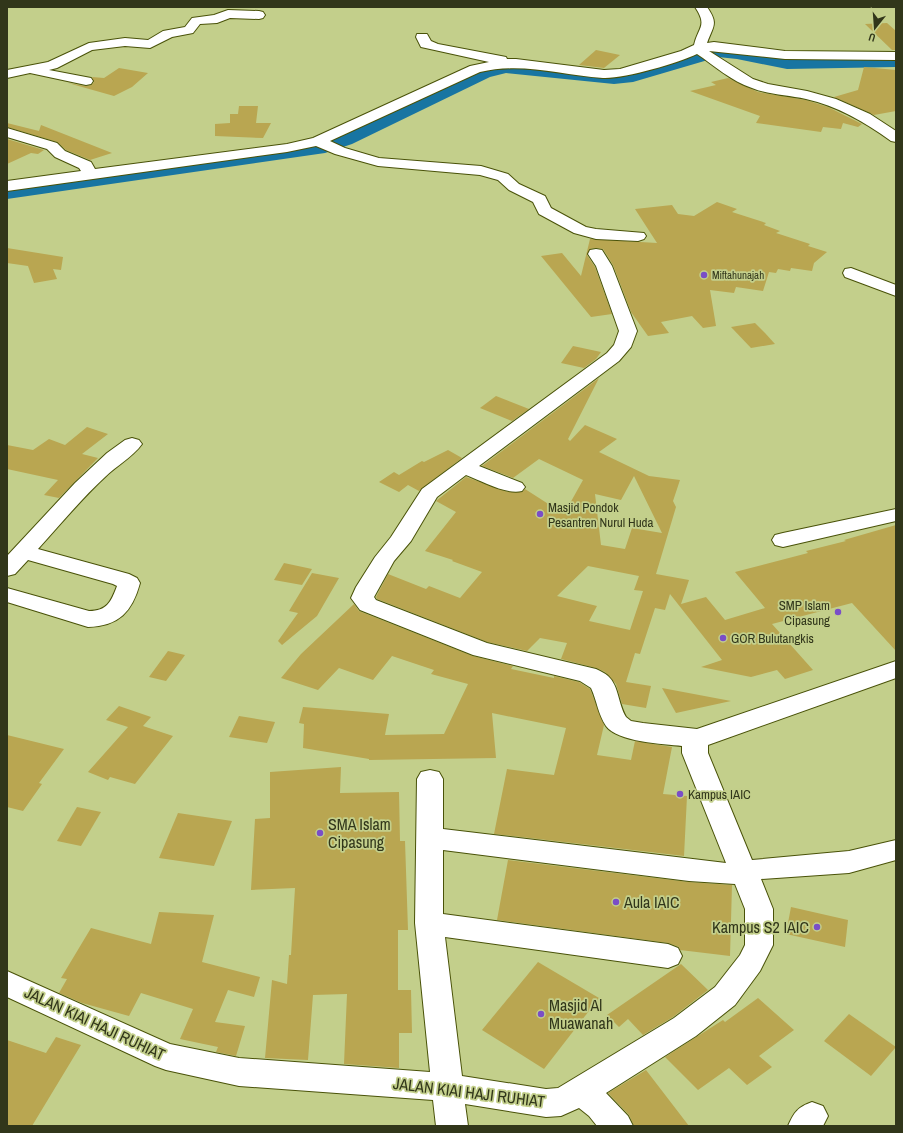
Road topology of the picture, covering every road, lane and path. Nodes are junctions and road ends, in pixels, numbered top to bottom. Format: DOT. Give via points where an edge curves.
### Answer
graph roads {
  1 [pos="700,7"];
  2 [pos="259,16"];
  3 [pos="422,37"];
  4 [pos="703,51"];
  5 [pos="896,56"];
  6 [pos="516,63"];
  7 [pos="30,70"];
  8 [pos="7,74"];
  9 [pos="86,81"];
  10 [pos="7,132"];
  11 [pos="896,138"];
  12 [pos="324,143"];
  13 [pos="89,174"];
  14 [pos="7,186"];
  15 [pos="638,236"];
  16 [pos="596,254"];
  17 [pos="851,273"];
  18 [pos="896,291"];
  19 [pos="132,444"];
  20 [pos="464,467"];
  21 [pos="515,487"];
  22 [pos="896,515"];
  23 [pos="783,540"];
  24 [pos="24,552"];
  25 [pos="7,569"];
  26 [pos="7,595"];
  27 [pos="896,670"];
  28 [pos="696,746"];
  29 [pos="430,779"];
  30 [pos="429,838"];
  31 [pos="896,850"];
  32 [pos="744,872"];
  33 [pos="429,923"];
  34 [pos="668,956"];
  35 [pos="7,983"];
  36 [pos="446,1087"];
  37 [pos="581,1092"];
  38 [pos="452,1126"];
  39 [pos="617,1126"];
  1 -- 4 [label="street" via="709,21"];
  2 -- 7 [label="street" via="223,14 217,19 196,22 189,30 168,34 150,44 126,42 89,47 59,62"];
  3 -- 6 [label="street" via="426,44 434,48"];
  4 -- 5 [label="street" via="723,46 785,55"];
  4 -- 6 [label="street" via="617,74"];
  4 -- 11 [label="street" via="739,78 758,86 806,94 839,104"];
  6 -- 12 [label="street" via="475,69"];
  7 -- 8 [label="street"];
  7 -- 9 [label="street"];
  10 -- 13 [label="street" via="52,146 60,154 86,165"];
  12 -- 13 [label="street"];
  12 -- 15 [label="street" via="378,162 481,171 503,177 514,187 539,200 545,211 580,230 596,234"];
  13 -- 14 [label="street"];
  16 -- 20 [label="street" via="604,266 628,332 622,348"];
  17 -- 18 [label="street"];
  19 -- 24 [label="street" via="92,479"];
  20 -- 21 [label="street"];
  20 -- 28 [label="street" via="429,493 362,598 368,605 481,649 588,675 598,681 603,688 617,723 625,728"];
  22 -- 23 [label="street"];
  24 -- 25 [label="street"];
  24 -- 26 [label="street" via="121,579 129,583 127,592 110,615 101,619 88,619"];
  27 -- 28 [label="street"];
  28 -- 32 [label="street, JALAN KIAI HAJI RUHIAT"];
  29 -- 30 [label="street"];
  30 -- 32 [label="street" via="689,870 732,874"];
  30 -- 33 [label="street"];
  31 -- 32 [label="street" via="849,862 764,868"];
  32 -- 37 [label="street, JALAN KIAI HAJI RUHIAT" via="759,909 759,945 750,963 725,996 691,1022"];
  33 -- 34 [label="street"];
  33 -- 36 [label="street"];
  35 -- 36 [label="street, JALAN KIAI HAJI RUHIAT" via="166,1057 239,1072"];
  36 -- 37 [label="street, JALAN KIAI HAJI RUHIAT" via="546,1102 561,1102"];
  36 -- 38 [label="street"];
  37 -- 39 [label="street" via="600,1106"];
}
